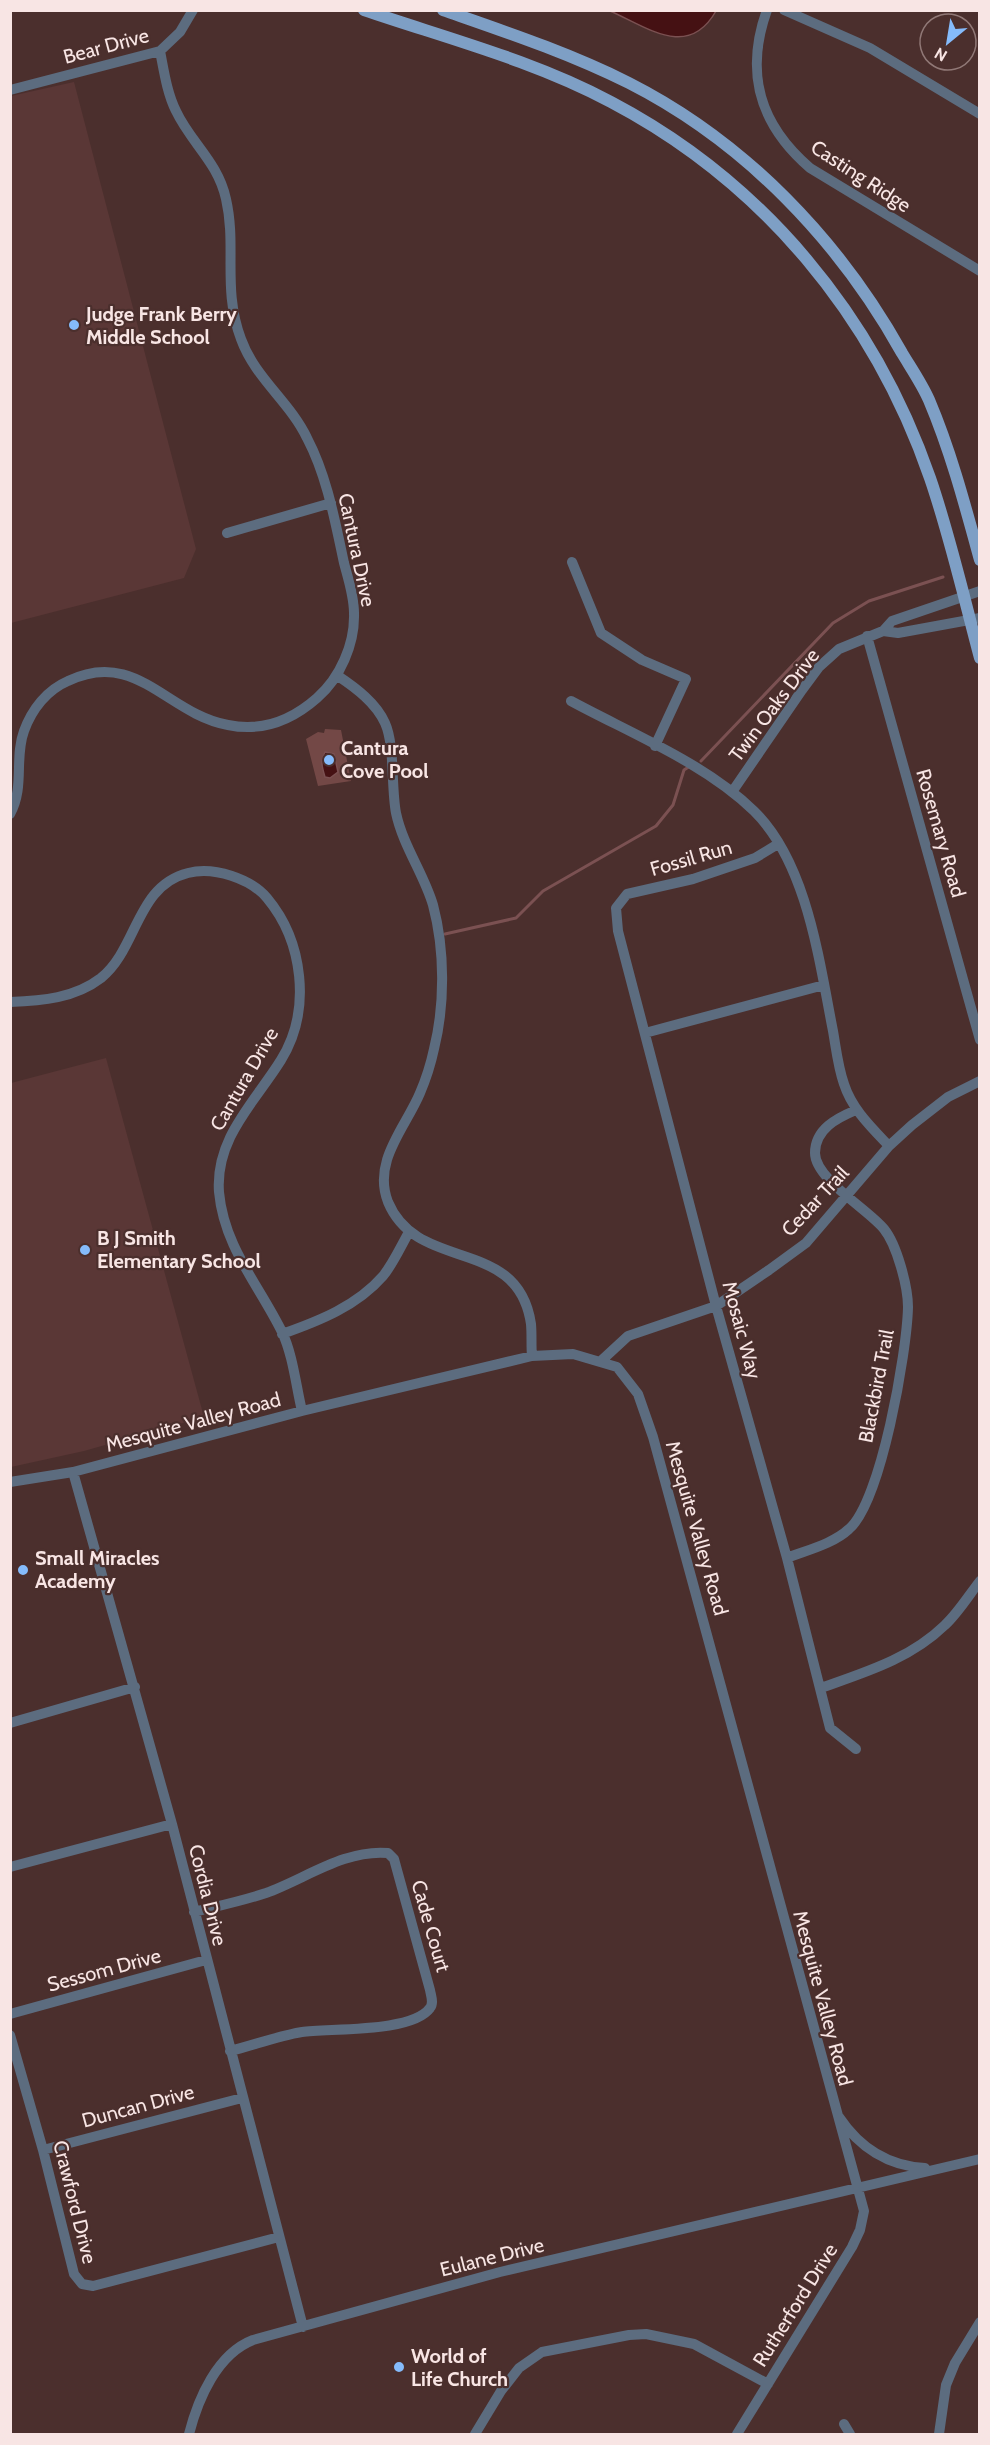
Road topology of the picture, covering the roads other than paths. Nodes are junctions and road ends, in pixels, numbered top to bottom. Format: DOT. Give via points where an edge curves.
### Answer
graph roads {
  1 [pos="193,10"];
  2 [pos="364,10"];
  3 [pos="443,10"];
  4 [pos="766,10"];
  5 [pos="784,10"];
  6 [pos="160,51"];
  7 [pos="10,90"];
  8 [pos="980,114"];
  9 [pos="980,271"];
  10 [pos="331,503"];
  11 [pos="227,534"];
  12 [pos="980,560"];
  13 [pos="572,562"];
  14 [pos="980,591"];
  15 [pos="964,596"];
  16 [pos="974,619"];
  17 [pos="883,631"];
  18 [pos="867,636"];
  19 [pos="980,658"];
  20 [pos="338,676"];
  21 [pos="571,701"];
  22 [pos="655,746"];
  23 [pos="732,792"];
  24 [pos="10,814"];
  25 [pos="778,844"];
  26 [pos="616,908"];
  27 [pos="824,985"];
  28 [pos="10,1002"];
  29 [pos="645,1033"];
  30 [pos="980,1040"];
  31 [pos="980,1081"];
  32 [pos="856,1110"];
  33 [pos="889,1146"];
  34 [pos="846,1196"];
  35 [pos="409,1232"];
  36 [pos="716,1306"];
  37 [pos="282,1334"];
  38 [pos="532,1356"];
  39 [pos="602,1360"];
  40 [pos="302,1411"];
  41 [pos="73,1472"];
  42 [pos="10,1482"];
  43 [pos="787,1558"];
  44 [pos="980,1581"];
  45 [pos="135,1688"];
  46 [pos="821,1688"];
  47 [pos="10,1723"];
  48 [pos="856,1749"];
  49 [pos="172,1824"];
  50 [pos="10,1867"];
  51 [pos="194,1912"];
  52 [pos="206,1960"];
  53 [pos="10,2014"];
  54 [pos="10,2035"];
  55 [pos="230,2051"];
  56 [pos="242,2098"];
  57 [pos="834,2108"];
  58 [pos="43,2150"];
  59 [pos="980,2159"];
  60 [pos="937,2169"];
  61 [pos="858,2189"];
  62 [pos="279,2237"];
  63 [pos="980,2322"];
  64 [pos="303,2327"];
  65 [pos="768,2384"];
  66 [pos="844,2424"];
  67 [pos="189,2434"];
  68 [pos="475,2434"];
  69 [pos="737,2434"];
  70 [pos="850,2434"];
  71 [pos="939,2434"];
  1 -- 6 [label="street, Bear Drive" via="180,32"];
  2 -- 15 [label="main road" via="542,71 611,101 722,175 768,217 810,263 860,329 886,377 931,480"];
  3 -- 12 [label="main road" via="549,46 630,83 708,132 781,191 839,256 889,329 928,398 956,471"];
  4 -- 9 [label="street, Casting Ridge" via="757,38 756,70 761,98 773,128 790,151 810,168"];
  5 -- 8 [label="street" via="870,48"];
  6 -- 7 [label="street, Bear Drive"];
  6 -- 10 [label="street, Cantura Drive" via="176,111 221,181 230,229 229,291 241,341 258,372 307,436"];
  10 -- 11 [label="street"];
  10 -- 20 [label="street, Cantura Drive" via="354,613"];
  13 -- 22 [label="street" via="601,633 642,660 686,679"];
  14 -- 15 [label="street, Twin Oaks Drive"];
  15 -- 16 [label="main road"];
  15 -- 17 [label="street, Twin Oaks Drive" via="892,621"];
  16 -- 17 [label="street, Twin Oaks Drive" via="898,633"];
  16 -- 19 [label="main road"];
  17 -- 18 [label="street, Twin Oaks Drive"];
  18 -- 23 [label="street, Twin Oaks Drive" via="839,649 819,667"];
  18 -- 30 [label="street, Rosemary Road"];
  20 -- 24 [label="street, Cantura Drive" via="311,703 289,717 267,727 244,728 193,714 137,677 116,671 77,676 45,696 24,730 19,794"];
  20 -- 35 [label="street" via="361,691 385,723 398,823 433,905 442,963 434,1049 420,1093 390,1147 385,1178 388,1202"];
  21 -- 22 [label="street"];
  22 -- 23 [label="street"];
  23 -- 25 [label="street" via="755,812"];
  25 -- 26 [label="street, Fossil Run" via="755,858 693,879 627,894"];
  25 -- 27 [label="street" via="787,856 803,902"];
  26 -- 29 [label="street, Mosaic Way" via="618,931"];
  27 -- 29 [label="street"];
  27 -- 32 [label="street" via="843,1084"];
  28 -- 37 [label="street, Cantura Drive" via="62,997 101,977 125,947 152,895 168,881 189,872 236,878 258,888 275,908 295,948 300,974 298,1009 282,1058 234,1127 224,1151 219,1191 234,1252"];
  29 -- 36 [label="street, Mosaic Way"];
  31 -- 33 [label="street, Cedar Trail" via="948,1097"];
  32 -- 33 [label="street"];
  32 -- 34 [label="street, Blackbird Trail" via="828,1125 815,1152 817,1164"];
  33 -- 34 [label="street, Cedar Trail"];
  34 -- 36 [label="street, Cedar Trail" via="806,1243"];
  34 -- 43 [label="street, Blackbird Trail" via="885,1230 902,1269 908,1306 898,1381 875,1482 862,1513 849,1529"];
  35 -- 37 [label="street" via="384,1275 366,1292 328,1316"];
  35 -- 38 [label="street" via="432,1247 474,1257 509,1279 531,1323"];
  36 -- 39 [label="street, Cedar Trail" via="628,1336"];
  36 -- 43 [label="street, Mosaic Way"];
  37 -- 40 [label="street, Cantura Drive"];
  38 -- 39 [label="street, Mesquite Valley Road" via="573,1354"];
  38 -- 40 [label="street, Mesquite Valley Road"];
  39 -- 57 [label="street, Mesquite Valley Road" via="617,1367 629,1380 653,1437"];
  40 -- 41 [label="street, Mesquite Valley Road"];
  41 -- 42 [label="street, Mesquite Valley Road"];
  41 -- 45 [label="street, Cordia Drive"];
  43 -- 46 [label="street, Mosaic Way"];
  44 -- 46 [label="street" via="947,1624 919,1647 886,1665"];
  45 -- 47 [label="street"];
  45 -- 49 [label="street, Cordia Drive"];
  46 -- 48 [label="street, Mosaic Way" via="830,1728"];
  49 -- 50 [label="street"];
  49 -- 51 [label="street, Cordia Drive"];
  51 -- 52 [label="street, Cordia Drive"];
  51 -- 55 [label="street, Cade Court" via="264,1893 320,1868 370,1853 388,1853 394,1859 430,1990 429,2009 407,2020 362,2030 298,2033"];
  52 -- 53 [label="street, Sessom Drive"];
  52 -- 55 [label="street, Cordia Drive"];
  54 -- 58 [label="street, Crawford Drive"];
  55 -- 56 [label="street, Cordia Drive"];
  56 -- 58 [label="street, Duncan Drive"];
  56 -- 62 [label="street, Cordia Drive"];
  57 -- 60 [label="street" via="850,2132 877,2155 910,2168"];
  57 -- 61 [label="street, Mesquite Valley Road"];
  58 -- 62 [label="street, Crawford Drive" via="74,2274 85,2286"];
  59 -- 60 [label="street"];
  60 -- 61 [label="street"];
  61 -- 64 [label="street, Eulane Drive" via="500,2272"];
  61 -- 65 [label="street, Rutherford Drive" via="864,2211 860,2230"];
  62 -- 64 [label="street, Cordia Drive"];
  63 -- 71 [label="street" via="946,2385"];
  64 -- 67 [label="street, Eulane Drive" via="253,2340 231,2352 206,2389"];
  65 -- 68 [label="street" via="694,2344 646,2334 629,2335 543,2352 519,2368"];
  65 -- 69 [label="street, Rutherford Drive"];
  66 -- 70 [label="street"];
}
